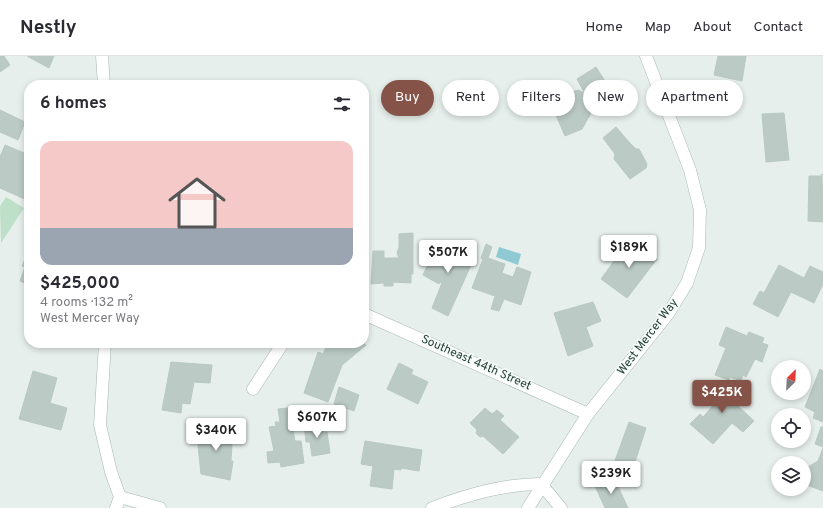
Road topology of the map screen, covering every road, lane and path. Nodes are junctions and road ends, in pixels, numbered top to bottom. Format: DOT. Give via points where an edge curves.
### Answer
graph roads {
  1 [pos="102,56"];
  2 [pos="646,56"];
  3 [pos="104,80"];
  4 [pos="369,316"];
  5 [pos="105,348"];
  6 [pos="280,348"];
  7 [pos="253,388"];
  8 [pos="588,414"];
  9 [pos="541,484"];
  10 [pos="118,503"];
  11 [pos="160,508"];
  12 [pos="432,508"];
  13 [pos="528,508"];
  14 [pos="561,508"];
  1 -- 3 [label="street"];
  2 -- 8 [label="street, West Mercer Way" via="690,170 700,210 699,248 686,283 668,314"];
  4 -- 8 [label="street, Southeast 44th Street"];
  5 -- 10 [label="street" via="100,425"];
  6 -- 7 [label="street"];
  8 -- 9 [label="street, West Mercer Way"];
  9 -- 12 [label="street" via="500,487"];
  9 -- 13 [label="street, West Mercer Way"];
  9 -- 14 [label="street"];
  10 -- 11 [label="street"];
}
